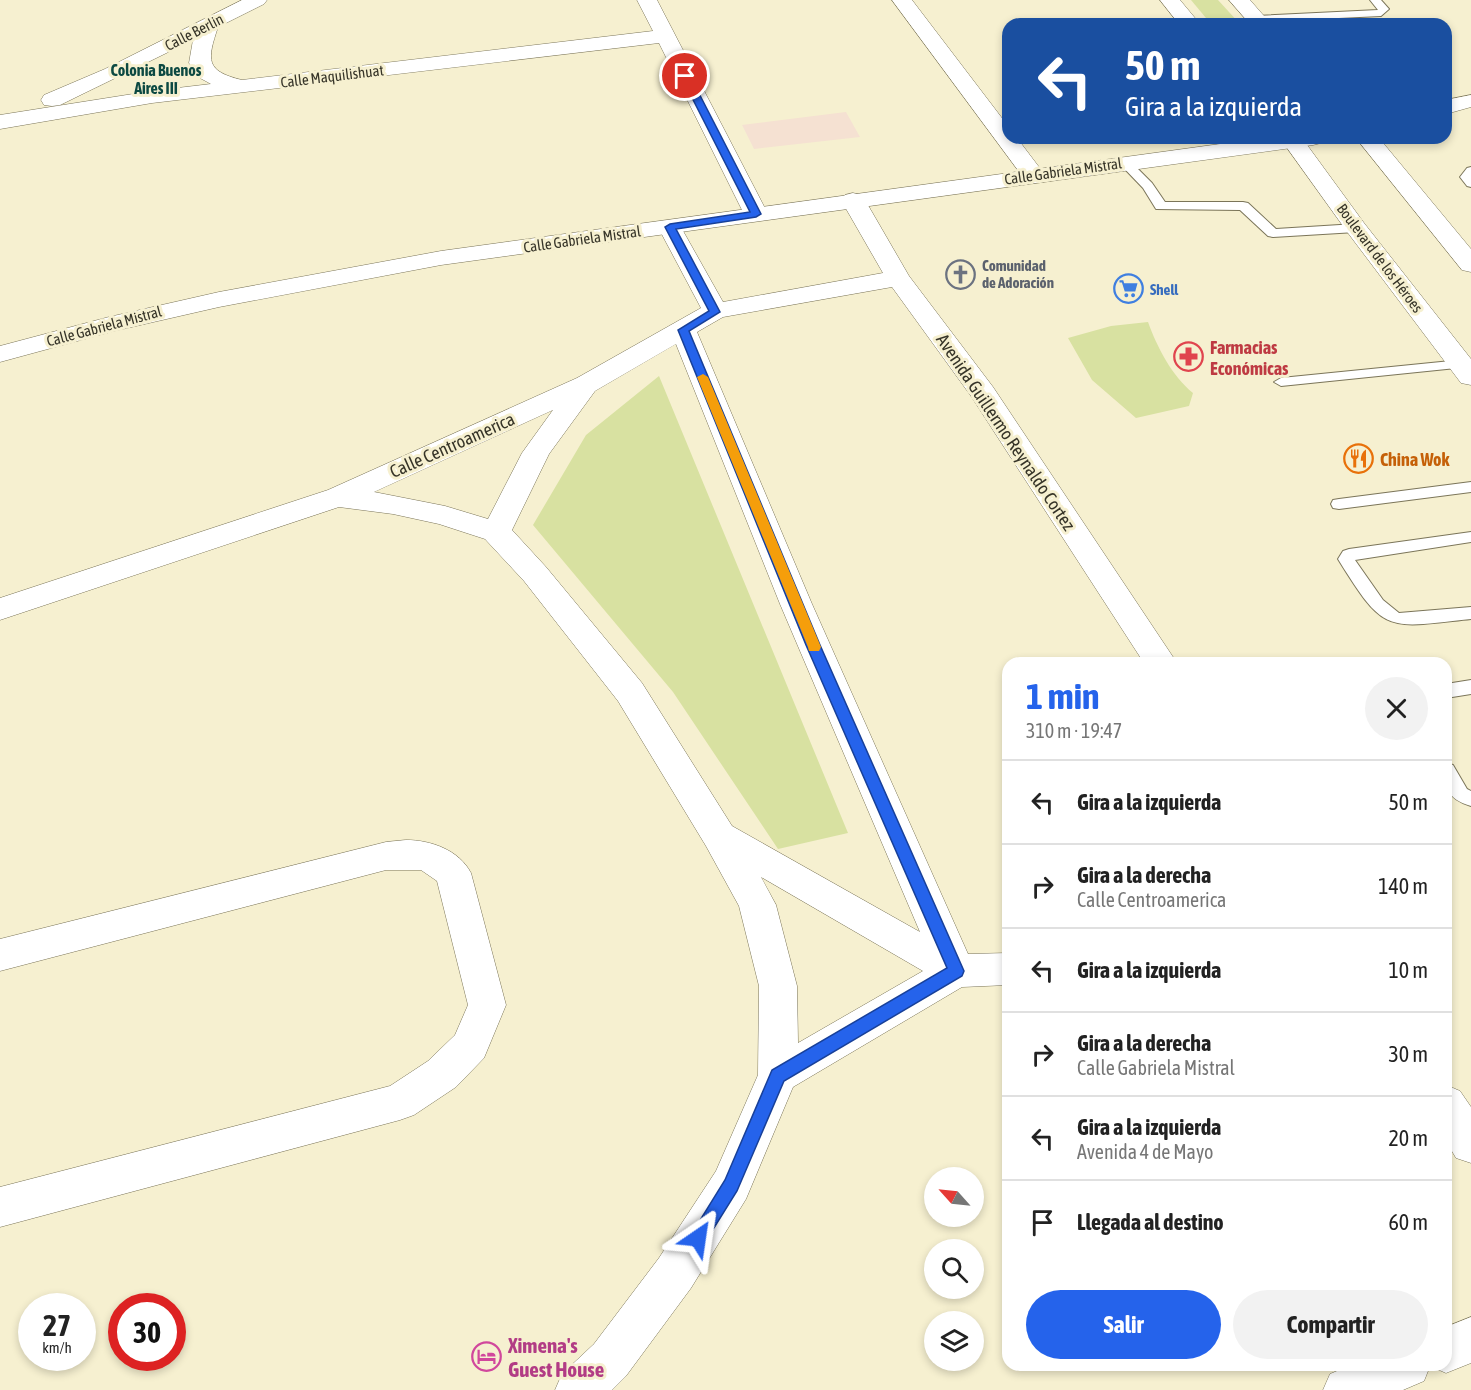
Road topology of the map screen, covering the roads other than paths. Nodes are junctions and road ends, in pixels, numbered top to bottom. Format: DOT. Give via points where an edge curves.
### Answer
graph roads {
  1 [pos="257,0"];
  2 [pos="646,0"];
  3 [pos="902,0"];
  4 [pos="1170,0"];
  5 [pos="1239,0"];
  6 [pos="1375,0"];
  7 [pos="1185,18"];
  8 [pos="1255,18"];
  9 [pos="1313,18"];
  10 [pos="209,24"];
  11 [pos="665,36"];
  12 [pos="241,86"];
  13 [pos="1471,101"];
  14 [pos="1452,106"];
  15 [pos="0,121"];
  16 [pos="1002,133"];
  17 [pos="1010,144"];
  18 [pos="1262,144"];
  19 [pos="1303,144"];
  20 [pos="1372,144"];
  21 [pos="1125,162"];
  22 [pos="1471,171"];
  23 [pos="1034,176"];
  24 [pos="1471,183"];
  25 [pos="853,200"];
  26 [pos="756,214"];
  27 [pos="670,227"];
  28 [pos="1356,228"];
  29 [pos="1471,265"];
  30 [pos="898,278"];
  31 [pos="715,312"];
  32 [pos="683,330"];
  33 [pos="0,354"];
  34 [pos="1466,371"];
  35 [pos="1281,382"];
  36 [pos="587,384"];
  37 [pos="1471,488"];
  38 [pos="338,496"];
  39 [pos="1339,504"];
  40 [pos="496,532"];
  41 [pos="1471,537"];
  42 [pos="0,609"];
  43 [pos="1471,613"];
  44 [pos="1157,657"];
  45 [pos="1471,687"];
  46 [pos="1452,690"];
  47 [pos="1452,780"];
  48 [pos="1471,799"];
  49 [pos="719,836"];
  50 [pos="0,955"];
  51 [pos="1002,969"];
  52 [pos="956,971"];
  53 [pos="778,1076"];
  54 [pos="1452,1114"];
  55 [pos="1471,1144"];
  56 [pos="0,1207"];
  57 [pos="1471,1340"];
  58 [pos="1452,1348"];
  59 [pos="1393,1371"];
  60 [pos="579,1390"];
  61 [pos="1346,1390"];
  1 -- 10 [label="street, Calle Berlin"];
  2 -- 11 [label="street"];
  3 -- 16 [label="street"];
  4 -- 7 [label="street"];
  5 -- 8 [label="street"];
  6 -- 9 [label="lane" via="1384,9 1381,13"];
  10 -- 12 [label="street" via="198,57 201,66 210,75"];
  10 -- 15 [label="street, Calle Berlin" via="84,87"];
  11 -- 12 [label="street, Calle Maquilishuat"];
  11 -- 26 [label="street"];
  12 -- 15 [label="street, Calle Maquilishuat"];
  13 -- 14 [label="street"];
  17 -- 23 [label="street"];
  18 -- 21 [label="street, Calle Gabriela Mistral"];
  19 -- 28 [label="street, Boulevard de los Héroes"];
  20 -- 29 [label="street"];
  21 -- 23 [label="street, Calle Gabriela Mistral"];
  21 -- 28 [label="lane" via="1161,206 1243,206 1273,233"];
  22 -- 24 [label="lane" via="1466,177"];
  23 -- 25 [label="street, Calle Gabriela Mistral"];
  25 -- 26 [label="street, Calle Gabriela Mistral"];
  25 -- 30 [label="street, Avenida Guillermo Reynaldo Cortez"];
  26 -- 27 [label="street, Calle Gabriela Mistral"];
  27 -- 31 [label="street"];
  27 -- 33 [label="street, Calle Gabriela Mistral" via="303,281 179,306"];
  28 -- 34 [label="street, Boulevard de los Héroes"];
  30 -- 31 [label="street, Calle Centroamerica"];
  30 -- 44 [label="street, Avenida Guillermo Reynaldo Cortez" via="983,393"];
  31 -- 32 [label="street, Calle Centroamerica"];
  32 -- 36 [label="street, Calle Centroamerica"];
  32 -- 52 [label="street" via="813,645"];
  34 -- 35 [label="lane"];
  36 -- 38 [label="street, Calle Centroamerica"];
  36 -- 40 [label="street" via="536,453"];
  37 -- 39 [label="lane"];
  38 -- 40 [label="street" via="393,504"];
  38 -- 42 [label="street, Calle Centroamerica"];
  40 -- 49 [label="street" via="630,692"];
  41 -- 43 [label="lane" via="1349,555 1346,559 1384,612 1394,618"];
  45 -- 46 [label="lane"];
  47 -- 48 [label="lane" via="1460,794"];
  49 -- 52 [label="street"];
  49 -- 53 [label="street" via="757,905 778,986"];
  50 -- 56 [label="street" via="386,856 414,854 437,859 453,873 487,1005 470,1046 442,1074 400,1102"];
  51 -- 52 [label="street"];
  52 -- 53 [label="street"];
  53 -- 60 [label="street" via="731,1185 713,1215 610,1360"];
  54 -- 55 [label="street"];
  57 -- 58 [label="street"];
  59 -- 61 [label="street"];
}
